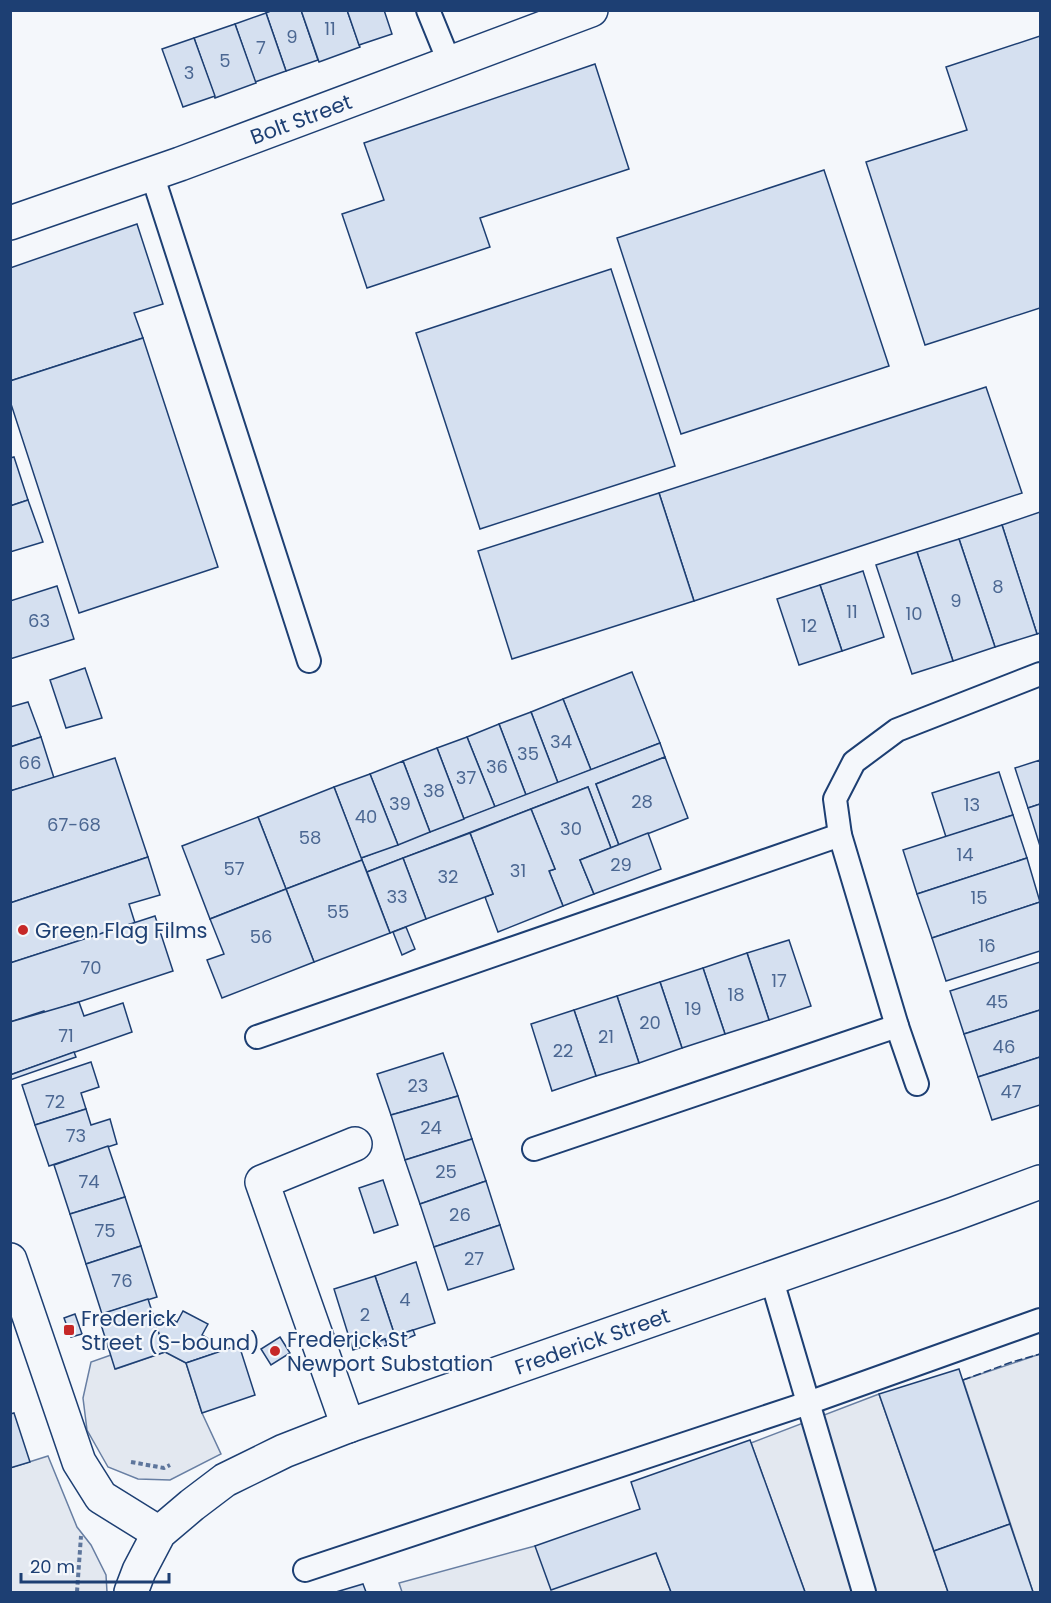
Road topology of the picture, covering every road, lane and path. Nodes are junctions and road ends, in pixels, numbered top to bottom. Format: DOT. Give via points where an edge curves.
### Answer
graph roads {
  1 [pos="428,10"];
  2 [pos="591,10"];
  3 [pos="450,64"];
  4 [pos="152,174"];
  5 [pos="10,223"];
  6 [pos="309,661"];
  7 [pos="1041,674"];
  8 [pos="840,836"];
  9 [pos="897,1026"];
  10 [pos="257,1036"];
  11 [pos="917,1084"];
  12 [pos="355,1144"];
  13 [pos="534,1149"];
  14 [pos="1041,1182"];
  15 [pos="10,1260"];
  16 [pos="771,1277"];
  17 [pos="1041,1320"];
  18 [pos="808,1403"];
  19 [pos="348,1426"];
  20 [pos="159,1533"];
  21 [pos="305,1570"];
  22 [pos="130,1593"];
  23 [pos="864,1593"];
  1 -- 3 [label="lane"];
  2 -- 3 [label="street, Bolt Street"];
  3 -- 4 [label="street, Bolt Street"];
  4 -- 5 [label="street, Bolt Street"];
  4 -- 6 [label="lane"];
  7 -- 8 [label="lane" via="897,730 854,762 835,799"];
  8 -- 9 [label="lane"];
  8 -- 10 [label="lane"];
  9 -- 11 [label="lane"];
  9 -- 13 [label="lane"];
  12 -- 19 [label="street" via="262,1182"];
  14 -- 16 [label="street, Frederick Street"];
  15 -- 20 [label="street" via="79,1462 101,1497"];
  16 -- 18 [label="lane"];
  16 -- 19 [label="street, Frederick Street"];
  17 -- 18 [label="lane"];
  18 -- 21 [label="lane"];
  18 -- 23 [label="lane"];
  19 -- 20 [label="street, Frederick Street" via="225,1480"];
  20 -- 22 [label="street"];
}
